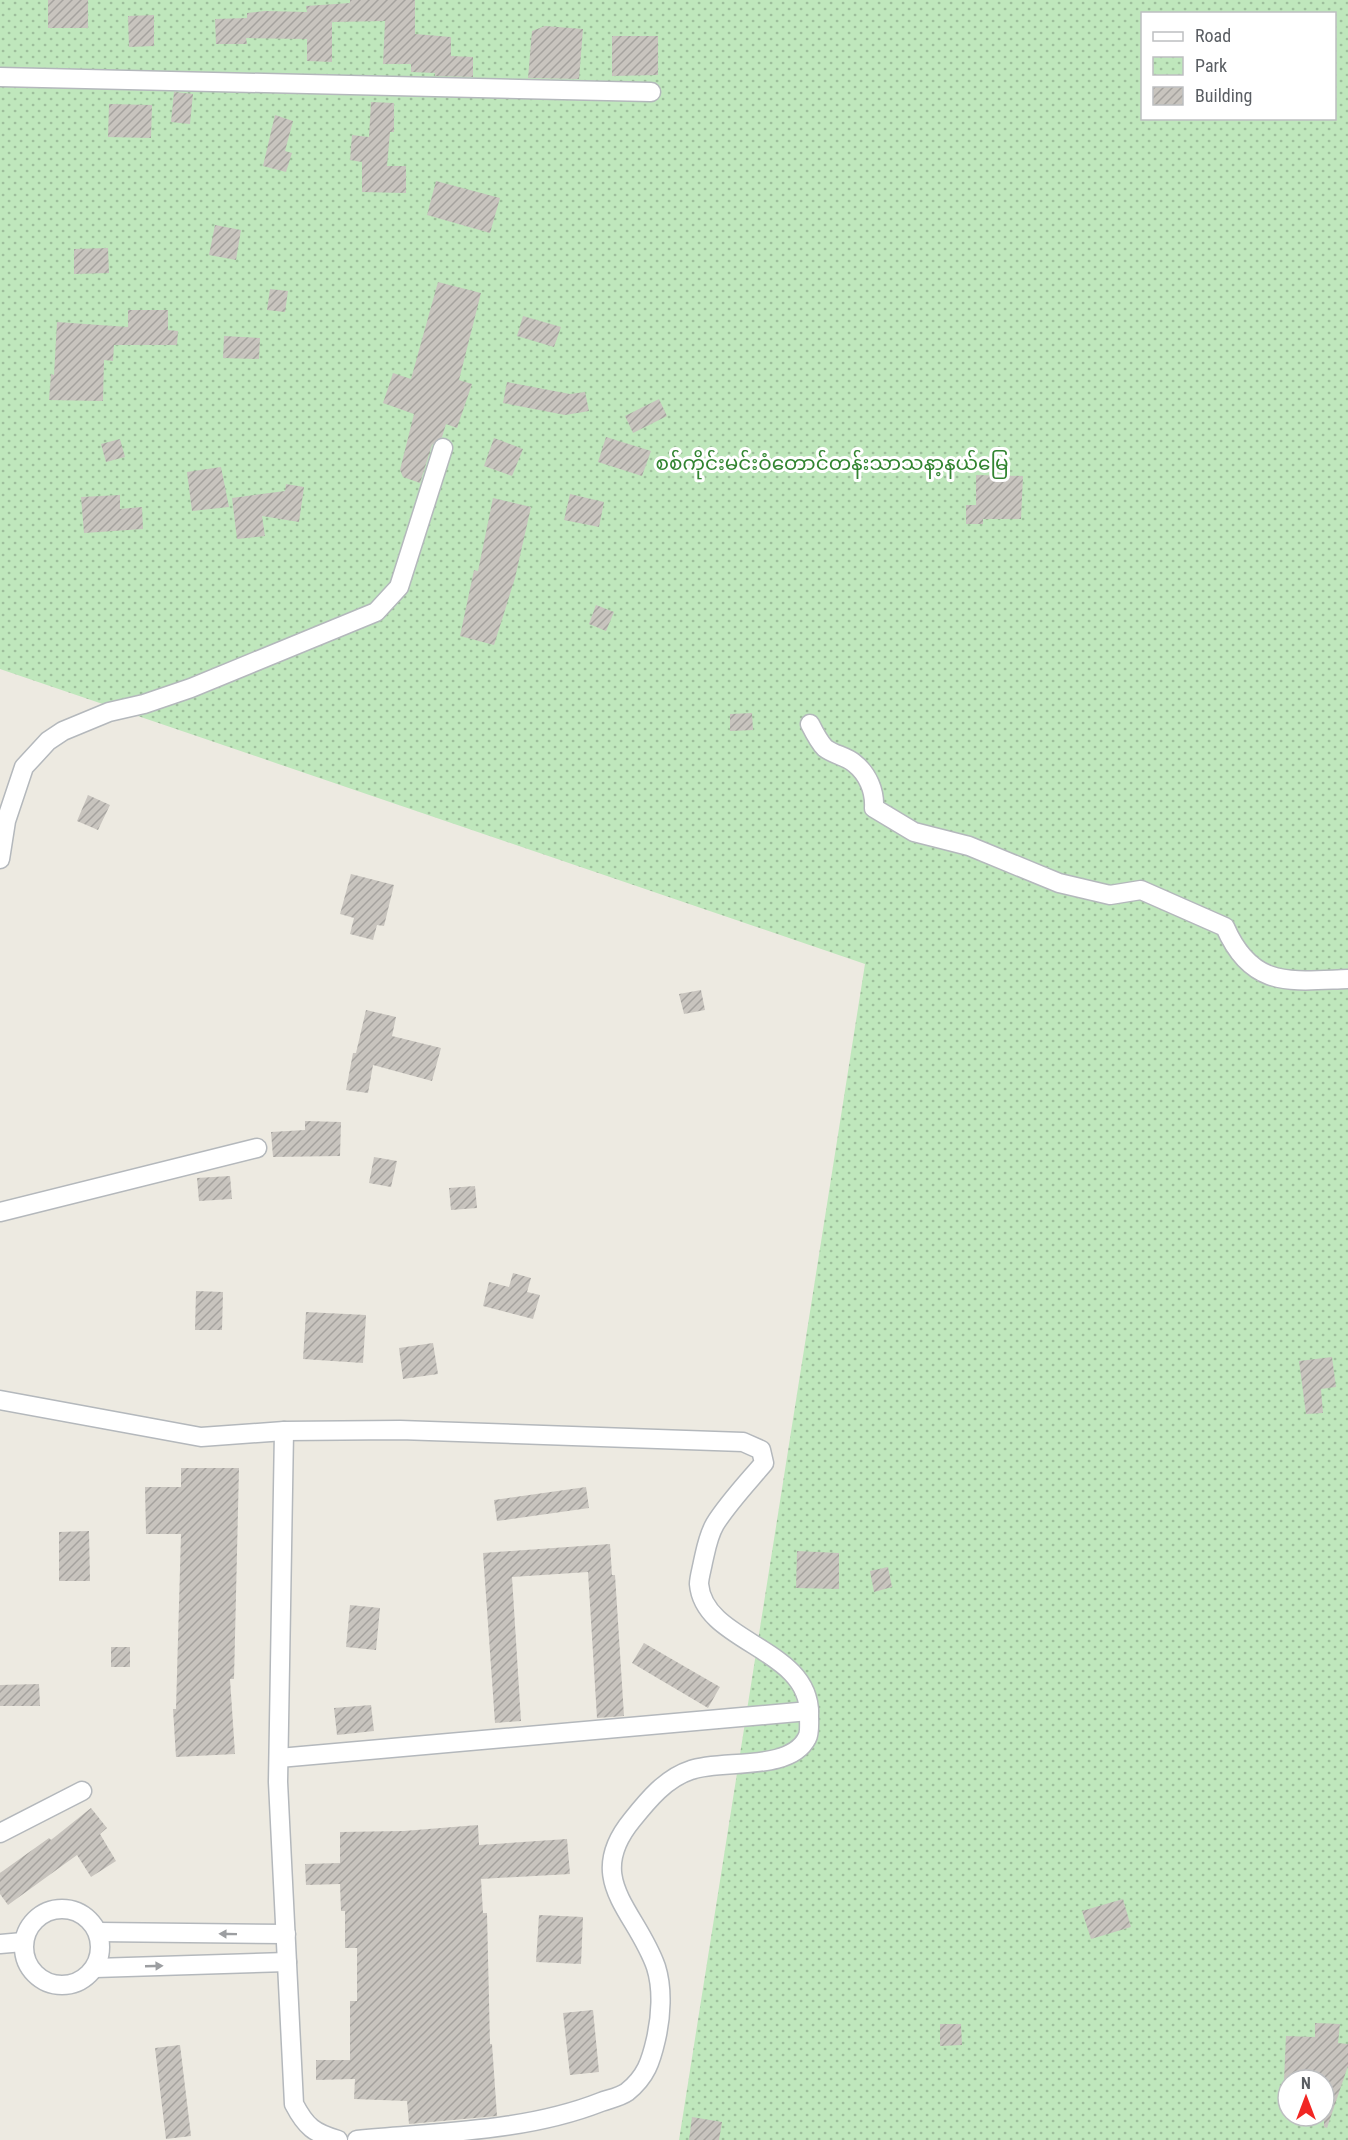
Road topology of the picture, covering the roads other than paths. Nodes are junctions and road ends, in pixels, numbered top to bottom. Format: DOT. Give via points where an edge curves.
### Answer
graph roads {
  1 [pos="0,77"];
  2 [pos="651,92"];
  3 [pos="444,448"];
  4 [pos="810,724"];
  5 [pos="0,859"];
  6 [pos="1348,979"];
  7 [pos="257,1148"];
  8 [pos="0,1212"];
  9 [pos="0,1400"];
  10 [pos="284,1431"];
  11 [pos="809,1711"];
  12 [pos="279,1758"];
  13 [pos="82,1791"];
  14 [pos="0,1833"];
  15 [pos="98,1932"];
  16 [pos="286,1934"];
  17 [pos="23,1942"];
  18 [pos="0,1944"];
  19 [pos="287,1962"];
  20 [pos="95,1968"];
  21 [pos="338,2140"];
  22 [pos="357,2140"];
  1 -- 2 [label="street"];
  3 -- 5 [label="street" via="399,587 376,612 191,688 109,712 63,731 24,767 6,821"];
  4 -- 6 [label="street" via="824,746 854,762 862,772 875,793 874,808 914,832 969,846 1083,890 1110,895 1142,890 1225,927 1234,947 1253,968 1284,981"];
  7 -- 8 [label="street"];
  9 -- 10 [label="street" via="201,1437"];
  10 -- 11 [label="street" via="400,1430 742,1442 761,1450 764,1463 716,1523 707,1542 699,1584 712,1616 791,1670 806,1693"];
  10 -- 12 [label="street"];
  11 -- 12 [label="street"];
  11 -- 22 [label="street" via="807,1737 792,1755 692,1769 667,1783 645,1803 619,1836 610,1860 613,1882 645,1940 657,1969 660,1992 659,2026 649,2068 626,2092 583,2109 505,2126"];
  12 -- 16 [label="street"];
  13 -- 14 [label="street"];
  16 -- 15 [label="street, one-way"];
  15 -- 17 [label="street" via="88,1918 74,1910 57,1909 41,1914 29,1926"];
  15 -- 20 [label="street" via="101,1951"];
  16 -- 19 [label="street"];
  17 -- 18 [label="street"];
  17 -- 20 [label="street" via="25,1960 34,1974 49,1984 66,1986 83,1980"];
  20 -- 19 [label="street, one-way"];
  19 -- 21 [label="street" via="294,2104 316,2133"];
}
